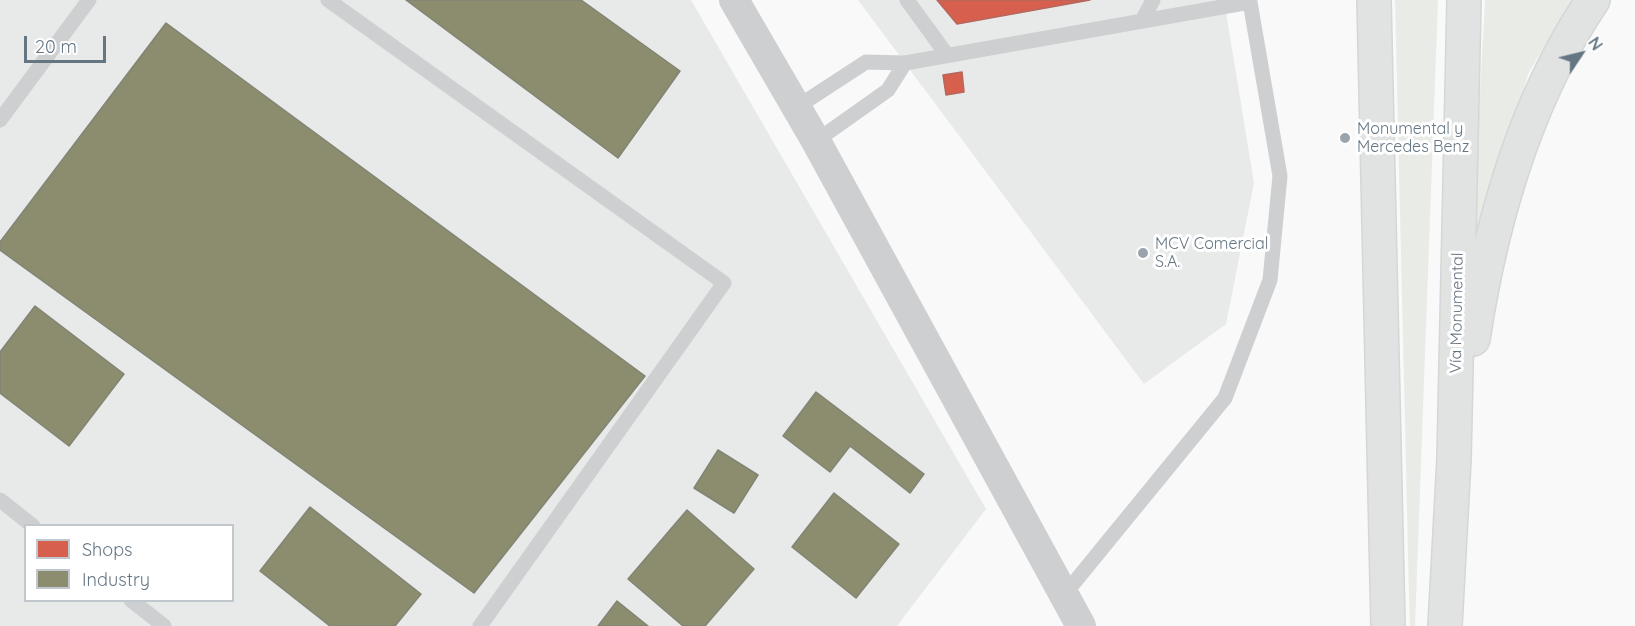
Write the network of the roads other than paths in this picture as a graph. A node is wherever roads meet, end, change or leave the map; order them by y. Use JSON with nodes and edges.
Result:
{"nodes":[{"id":1,"x":89,"y":0,"type":"edge"},
{"id":2,"x":328,"y":0,"type":"edge"},
{"id":3,"x":734,"y":0,"type":"edge"},
{"id":4,"x":907,"y":0,"type":"edge"},
{"id":5,"x":1153,"y":0,"type":"edge"},
{"id":6,"x":1374,"y":0,"type":"edge"},
{"id":7,"x":1464,"y":0,"type":"edge"},
{"id":8,"x":1593,"y":0,"type":"edge"},
{"id":9,"x":1249,"y":1,"type":"edge"},
{"id":10,"x":1142,"y":21,"type":"junction"},
{"id":11,"x":947,"y":55,"type":"junction"},
{"id":12,"x":905,"y":63,"type":"junction"},
{"id":13,"x":797,"y":107,"type":"junction"},
{"id":14,"x":0,"y":120,"type":"edge"},
{"id":15,"x":816,"y":141,"type":"junction"},
{"id":16,"x":1454,"y":459,"type":"junction"},
{"id":17,"x":0,"y":500,"type":"edge"},
{"id":18,"x":32,"y":524,"type":"edge"},
{"id":19,"x":1064,"y":595,"type":"junction"},
{"id":20,"x":134,"y":602,"type":"edge"},
{"id":21,"x":164,"y":626,"type":"edge"},
{"id":22,"x":480,"y":626,"type":"edge"},
{"id":23,"x":1081,"y":626,"type":"edge"},
{"id":24,"x":1388,"y":626,"type":"edge"},
{"id":25,"x":1445,"y":626,"type":"edge"}],
"edges":[{"from":1,"to":14,"type":"lane"},
{"from":2,"to":22,"type":"lane"},
{"from":3,"to":13,"type":"street"},
{"from":4,"to":11,"type":"lane"},
{"from":5,"to":10,"type":"lane"},
{"from":6,"to":24,"type":"highway"},
{"from":7,"to":16,"type":"highway","name":"Vía Monumental"},
{"from":8,"to":16,"type":"highway"},
{"from":9,"to":10,"type":"lane"},
{"from":9,"to":19,"type":"lane"},
{"from":10,"to":11,"type":"lane"},
{"from":11,"to":12,"type":"lane"},
{"from":12,"to":13,"type":"lane"},
{"from":12,"to":15,"type":"lane"},
{"from":13,"to":15,"type":"street"},
{"from":15,"to":19,"type":"street"},
{"from":16,"to":25,"type":"highway","name":"Vía Monumental"},
{"from":17,"to":18,"type":"lane"},
{"from":19,"to":23,"type":"street"},
{"from":20,"to":21,"type":"lane"}]}
